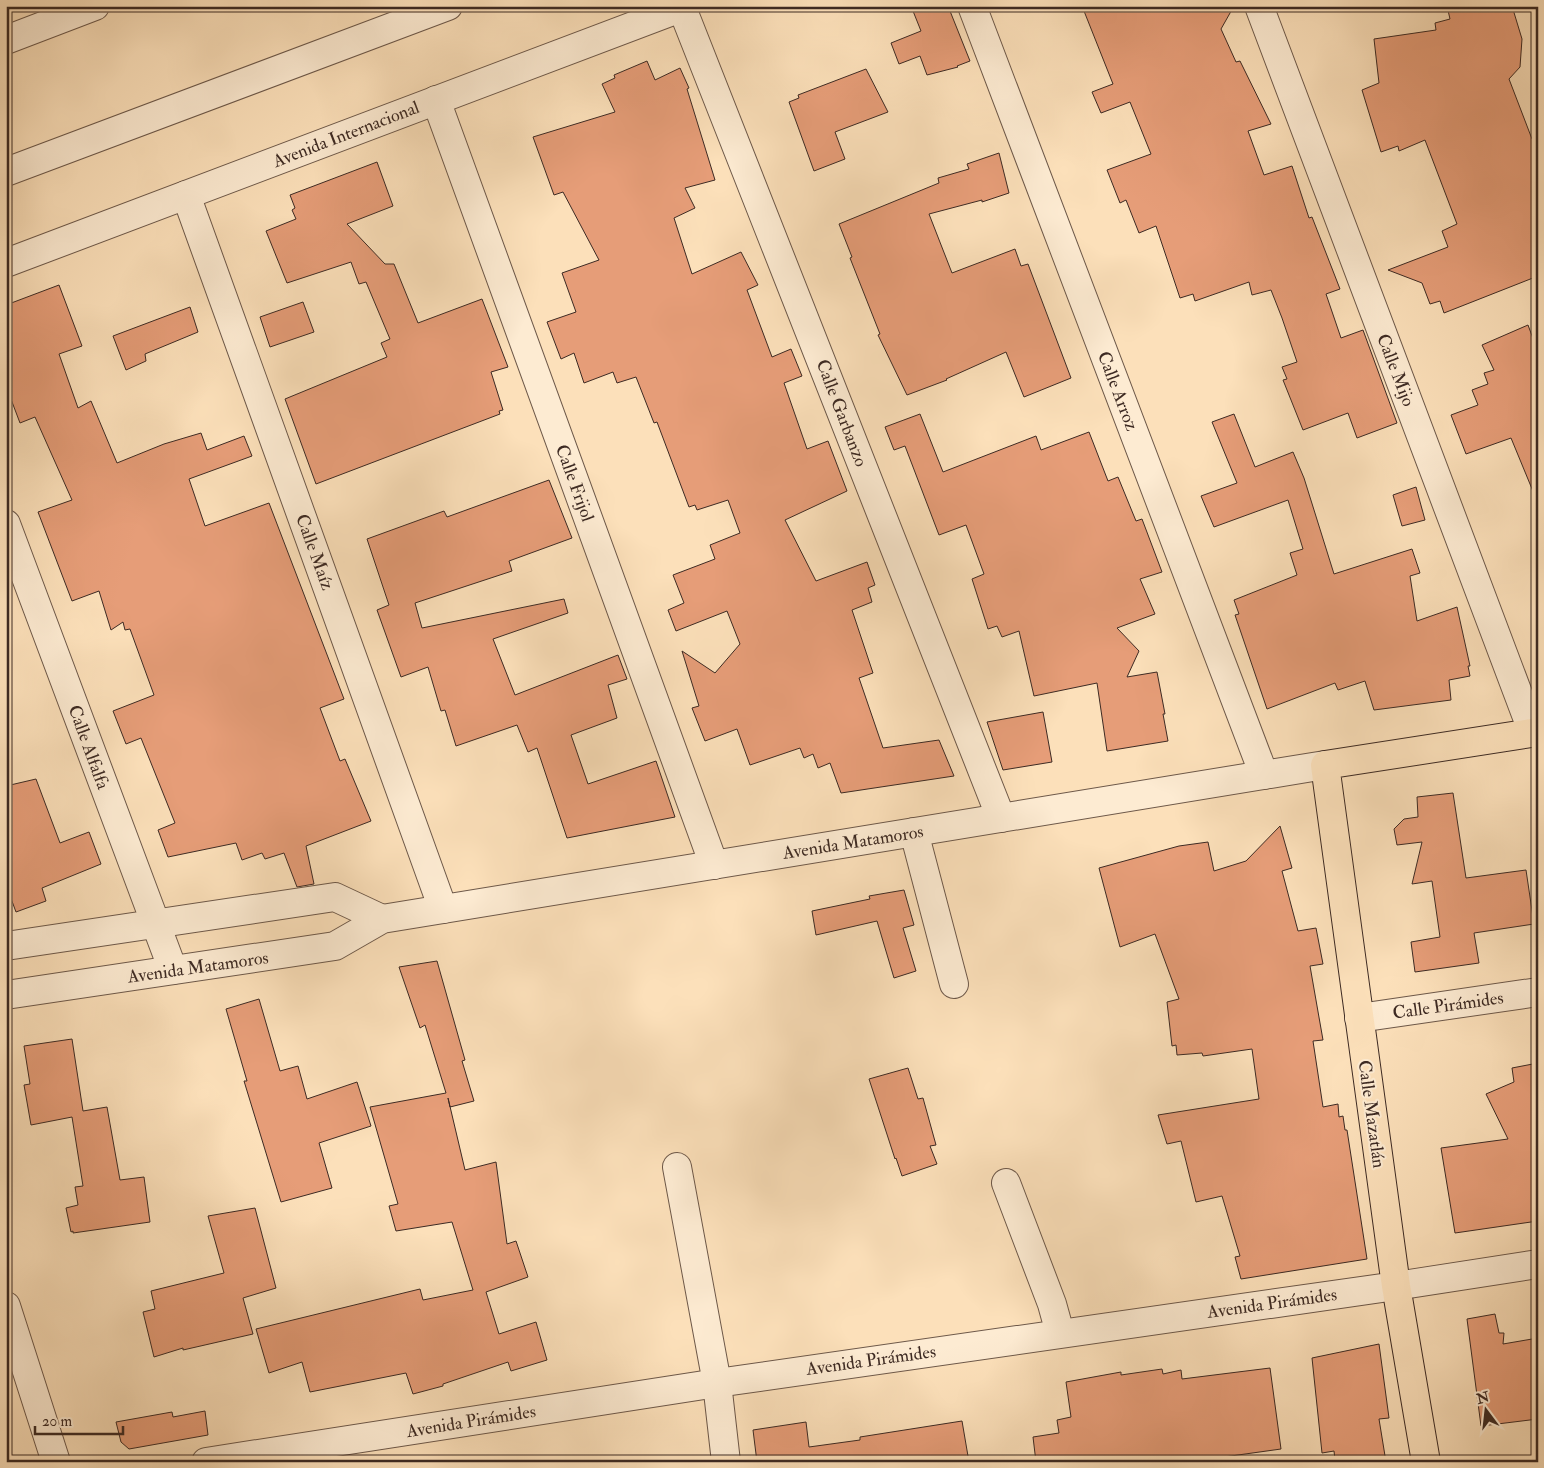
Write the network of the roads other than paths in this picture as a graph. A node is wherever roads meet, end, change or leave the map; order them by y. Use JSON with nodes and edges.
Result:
{"nodes":[{"id":1,"x":95,"y":6,"type":"edge"},
{"id":2,"x":448,"y":6,"type":"edge"},
{"id":3,"x":972,"y":6,"type":"edge"},
{"id":4,"x":1259,"y":6,"type":"edge"},
{"id":5,"x":684,"y":7,"type":"edge"},
{"id":6,"x":6,"y":40,"type":"edge"},
{"id":7,"x":436,"y":100,"type":"junction"},
{"id":8,"x":6,"y":172,"type":"edge"},
{"id":9,"x":186,"y":195,"type":"junction"},
{"id":10,"x":6,"y":263,"type":"edge"},
{"id":11,"x":6,"y":524,"type":"edge"},
{"id":12,"x":1535,"y":732,"type":"edge"},
{"id":13,"x":1325,"y":766,"type":"junction"},
{"id":14,"x":1264,"y":775,"type":"junction"},
{"id":15,"x":1001,"y":818,"type":"junction"},
{"id":16,"x":914,"y":832,"type":"junction"},
{"id":17,"x":714,"y":865,"type":"junction"},
{"id":18,"x":443,"y":909,"type":"junction"},
{"id":19,"x":382,"y":918,"type":"junction"},
{"id":20,"x":155,"y":924,"type":"junction"},
{"id":21,"x":6,"y":946,"type":"edge"},
{"id":22,"x":173,"y":970,"type":"junction"},
{"id":23,"x":954,"y":984,"type":"dead end"},
{"id":24,"x":1538,"y":992,"type":"edge"},
{"id":25,"x":6,"y":995,"type":"edge"},
{"id":26,"x":1359,"y":1018,"type":"junction"},
{"id":27,"x":677,"y":1167,"type":"dead end"},
{"id":28,"x":1006,"y":1183,"type":"dead end"},
{"id":29,"x":1538,"y":1264,"type":"edge"},
{"id":30,"x":1396,"y":1286,"type":"junction"},
{"id":31,"x":6,"y":1306,"type":"edge"},
{"id":32,"x":1060,"y":1333,"type":"junction"},
{"id":33,"x":717,"y":1383,"type":"junction"},
{"id":34,"x":56,"y":1462,"type":"edge"},
{"id":35,"x":206,"y":1462,"type":"edge"},
{"id":36,"x":726,"y":1462,"type":"edge"},
{"id":37,"x":1426,"y":1462,"type":"edge"}],
"edges":[{"from":1,"to":6,"type":"street"},
{"from":2,"to":8,"type":"street"},
{"from":3,"to":14,"type":"street","name":"Calle Arroz"},
{"from":4,"to":12,"type":"street","name":"Calle Mijo"},
{"from":5,"to":7,"type":"street","name":"Avenida Internacional"},
{"from":5,"to":15,"type":"street","name":"Calle Garbanzo"},
{"from":7,"to":9,"type":"street","name":"Avenida Internacional"},
{"from":7,"to":17,"type":"street","name":"Calle Frijol"},
{"from":9,"to":10,"type":"street","name":"Avenida Internacional"},
{"from":9,"to":18,"type":"street","name":"Calle Maíz"},
{"from":11,"to":20,"type":"street","name":"Calle Alfalfa"},
{"from":12,"to":13,"type":"main road"},
{"from":13,"to":14,"type":"street","name":"Avenida Matamoros"},
{"from":13,"to":26,"type":"main road","name":"Calle Mazatlán"},
{"from":14,"to":15,"type":"street","name":"Avenida Matamoros"},
{"from":15,"to":16,"type":"street","name":"Avenida Matamoros"},
{"from":16,"to":17,"type":"street","name":"Avenida Matamoros"},
{"from":16,"to":23,"type":"street"},
{"from":17,"to":18,"type":"street","name":"Avenida Matamoros"},
{"from":18,"to":19,"type":"street","name":"Avenida Matamoros"},
{"from":19,"to":20,"type":"street"},
{"from":19,"to":22,"type":"street","name":"Avenida Matamoros"},
{"from":20,"to":21,"type":"street"},
{"from":20,"to":22,"type":"street","name":"Calle Alfalfa"},
{"from":22,"to":25,"type":"street","name":"Avenida Matamoros"},
{"from":24,"to":26,"type":"street","name":"Calle Pirámides"},
{"from":26,"to":30,"type":"main road","name":"Calle Mazatlán"},
{"from":27,"to":33,"type":"street"},
{"from":28,"to":32,"type":"street"},
{"from":29,"to":30,"type":"street","name":"Avenida Pirámides"},
{"from":30,"to":32,"type":"street","name":"Avenida Pirámides"},
{"from":30,"to":37,"type":"main road","name":"Calle Mazatlán"},
{"from":31,"to":34,"type":"street"},
{"from":32,"to":33,"type":"street","name":"Avenida Pirámides"},
{"from":33,"to":35,"type":"street","name":"Avenida Pirámides"},
{"from":33,"to":36,"type":"street"}]}
